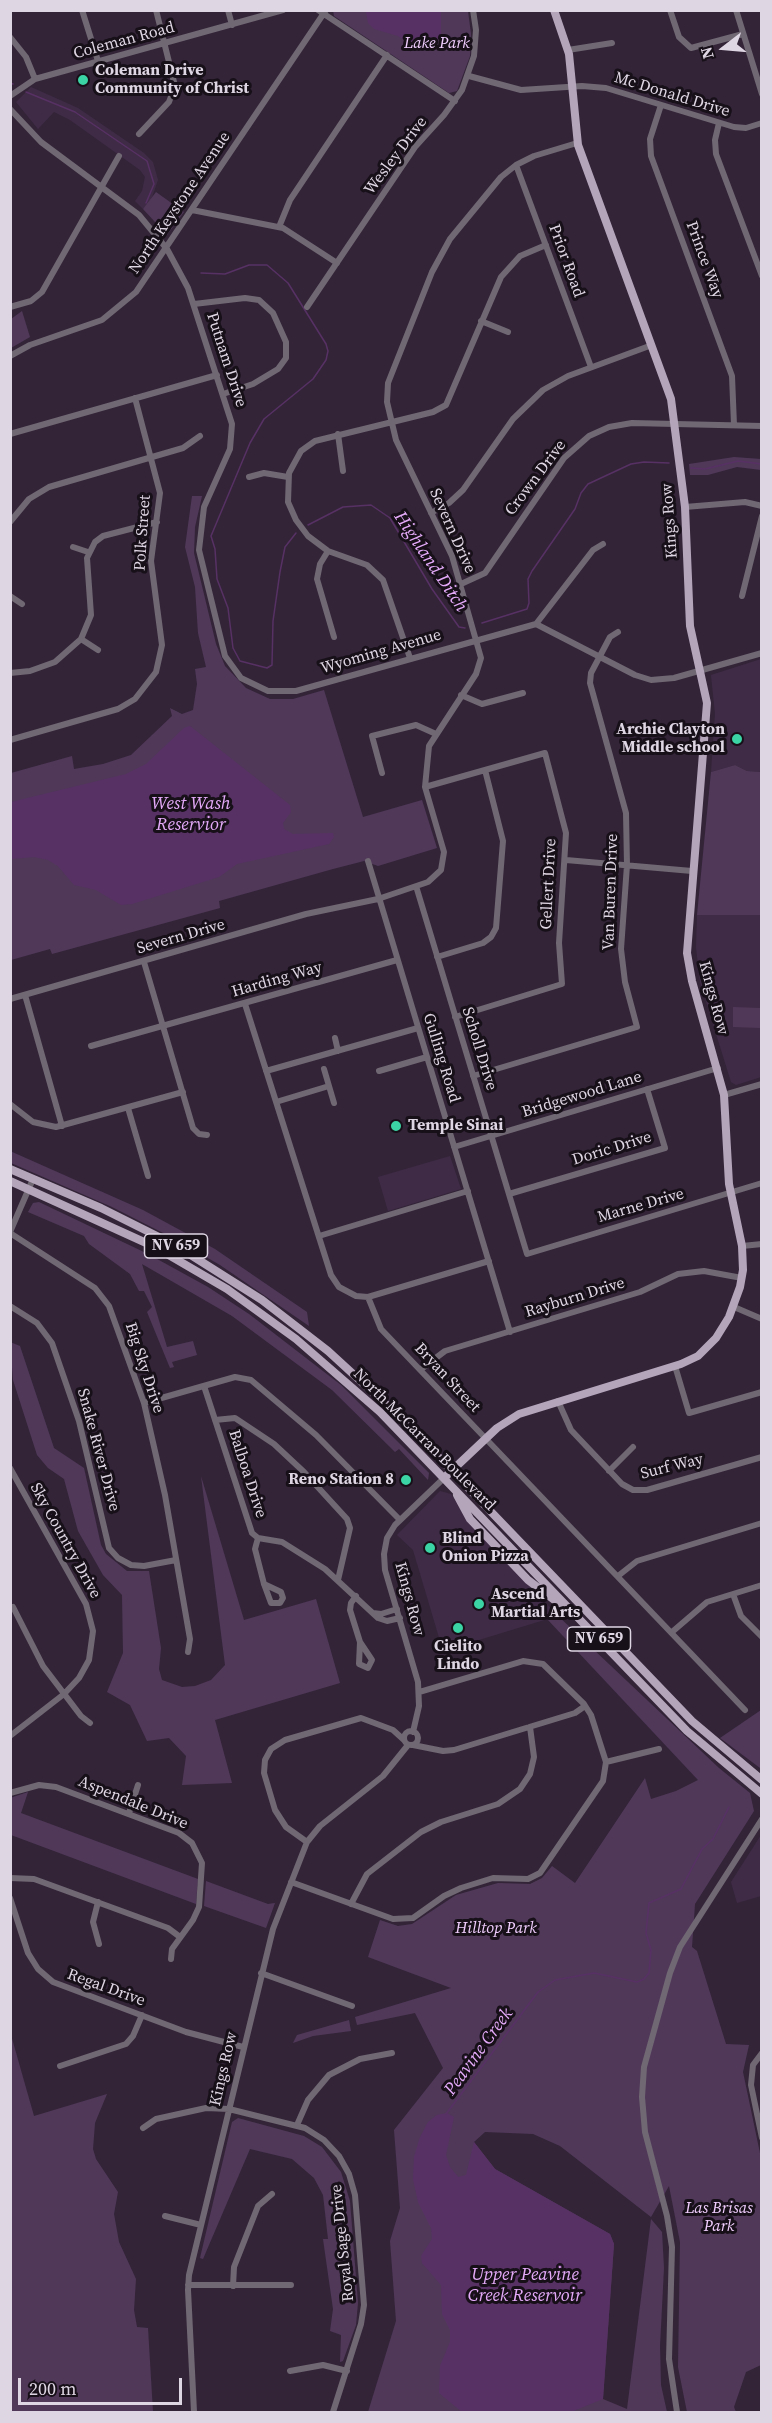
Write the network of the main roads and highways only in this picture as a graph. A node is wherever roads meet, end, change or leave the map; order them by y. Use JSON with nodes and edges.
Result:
{"nodes":[{"id":1,"x":554,"y":10,"type":"edge"},
{"id":2,"x":10,"y":1169,"type":"edge"},
{"id":3,"x":10,"y":1181,"type":"edge"},
{"id":4,"x":254,"y":1294,"type":"junction"},
{"id":5,"x":248,"y":1304,"type":"junction"},
{"id":6,"x":451,"y":1471,"type":"junction"},
{"id":7,"x":444,"y":1478,"type":"junction"},
{"id":8,"x":762,"y":1780,"type":"edge"},
{"id":9,"x":762,"y":1794,"type":"edge"}],
"edges":[{"from":1,"to":6,"type":"main road","name":"Kings Row"},
{"from":2,"to":4,"type":"main road","name":"North McCarran Boulevard","number":"NV 659"},
{"from":3,"to":5,"type":"main road","name":"North McCarran Boulevard","number":"NV 659"},
{"from":4,"to":5,"type":"main road"},
{"from":4,"to":6,"type":"main road","name":"North McCarran Boulevard","number":"NV 659"},
{"from":5,"to":7,"type":"main road","name":"North McCarran Boulevard","number":"NV 659"},
{"from":6,"to":7,"type":"main road","name":"Kings Row"},
{"from":6,"to":8,"type":"main road","name":"North McCarran Boulevard","number":"NV 659"},
{"from":7,"to":9,"type":"main road","name":"North McCarran Boulevard","number":"NV 659"}]}
